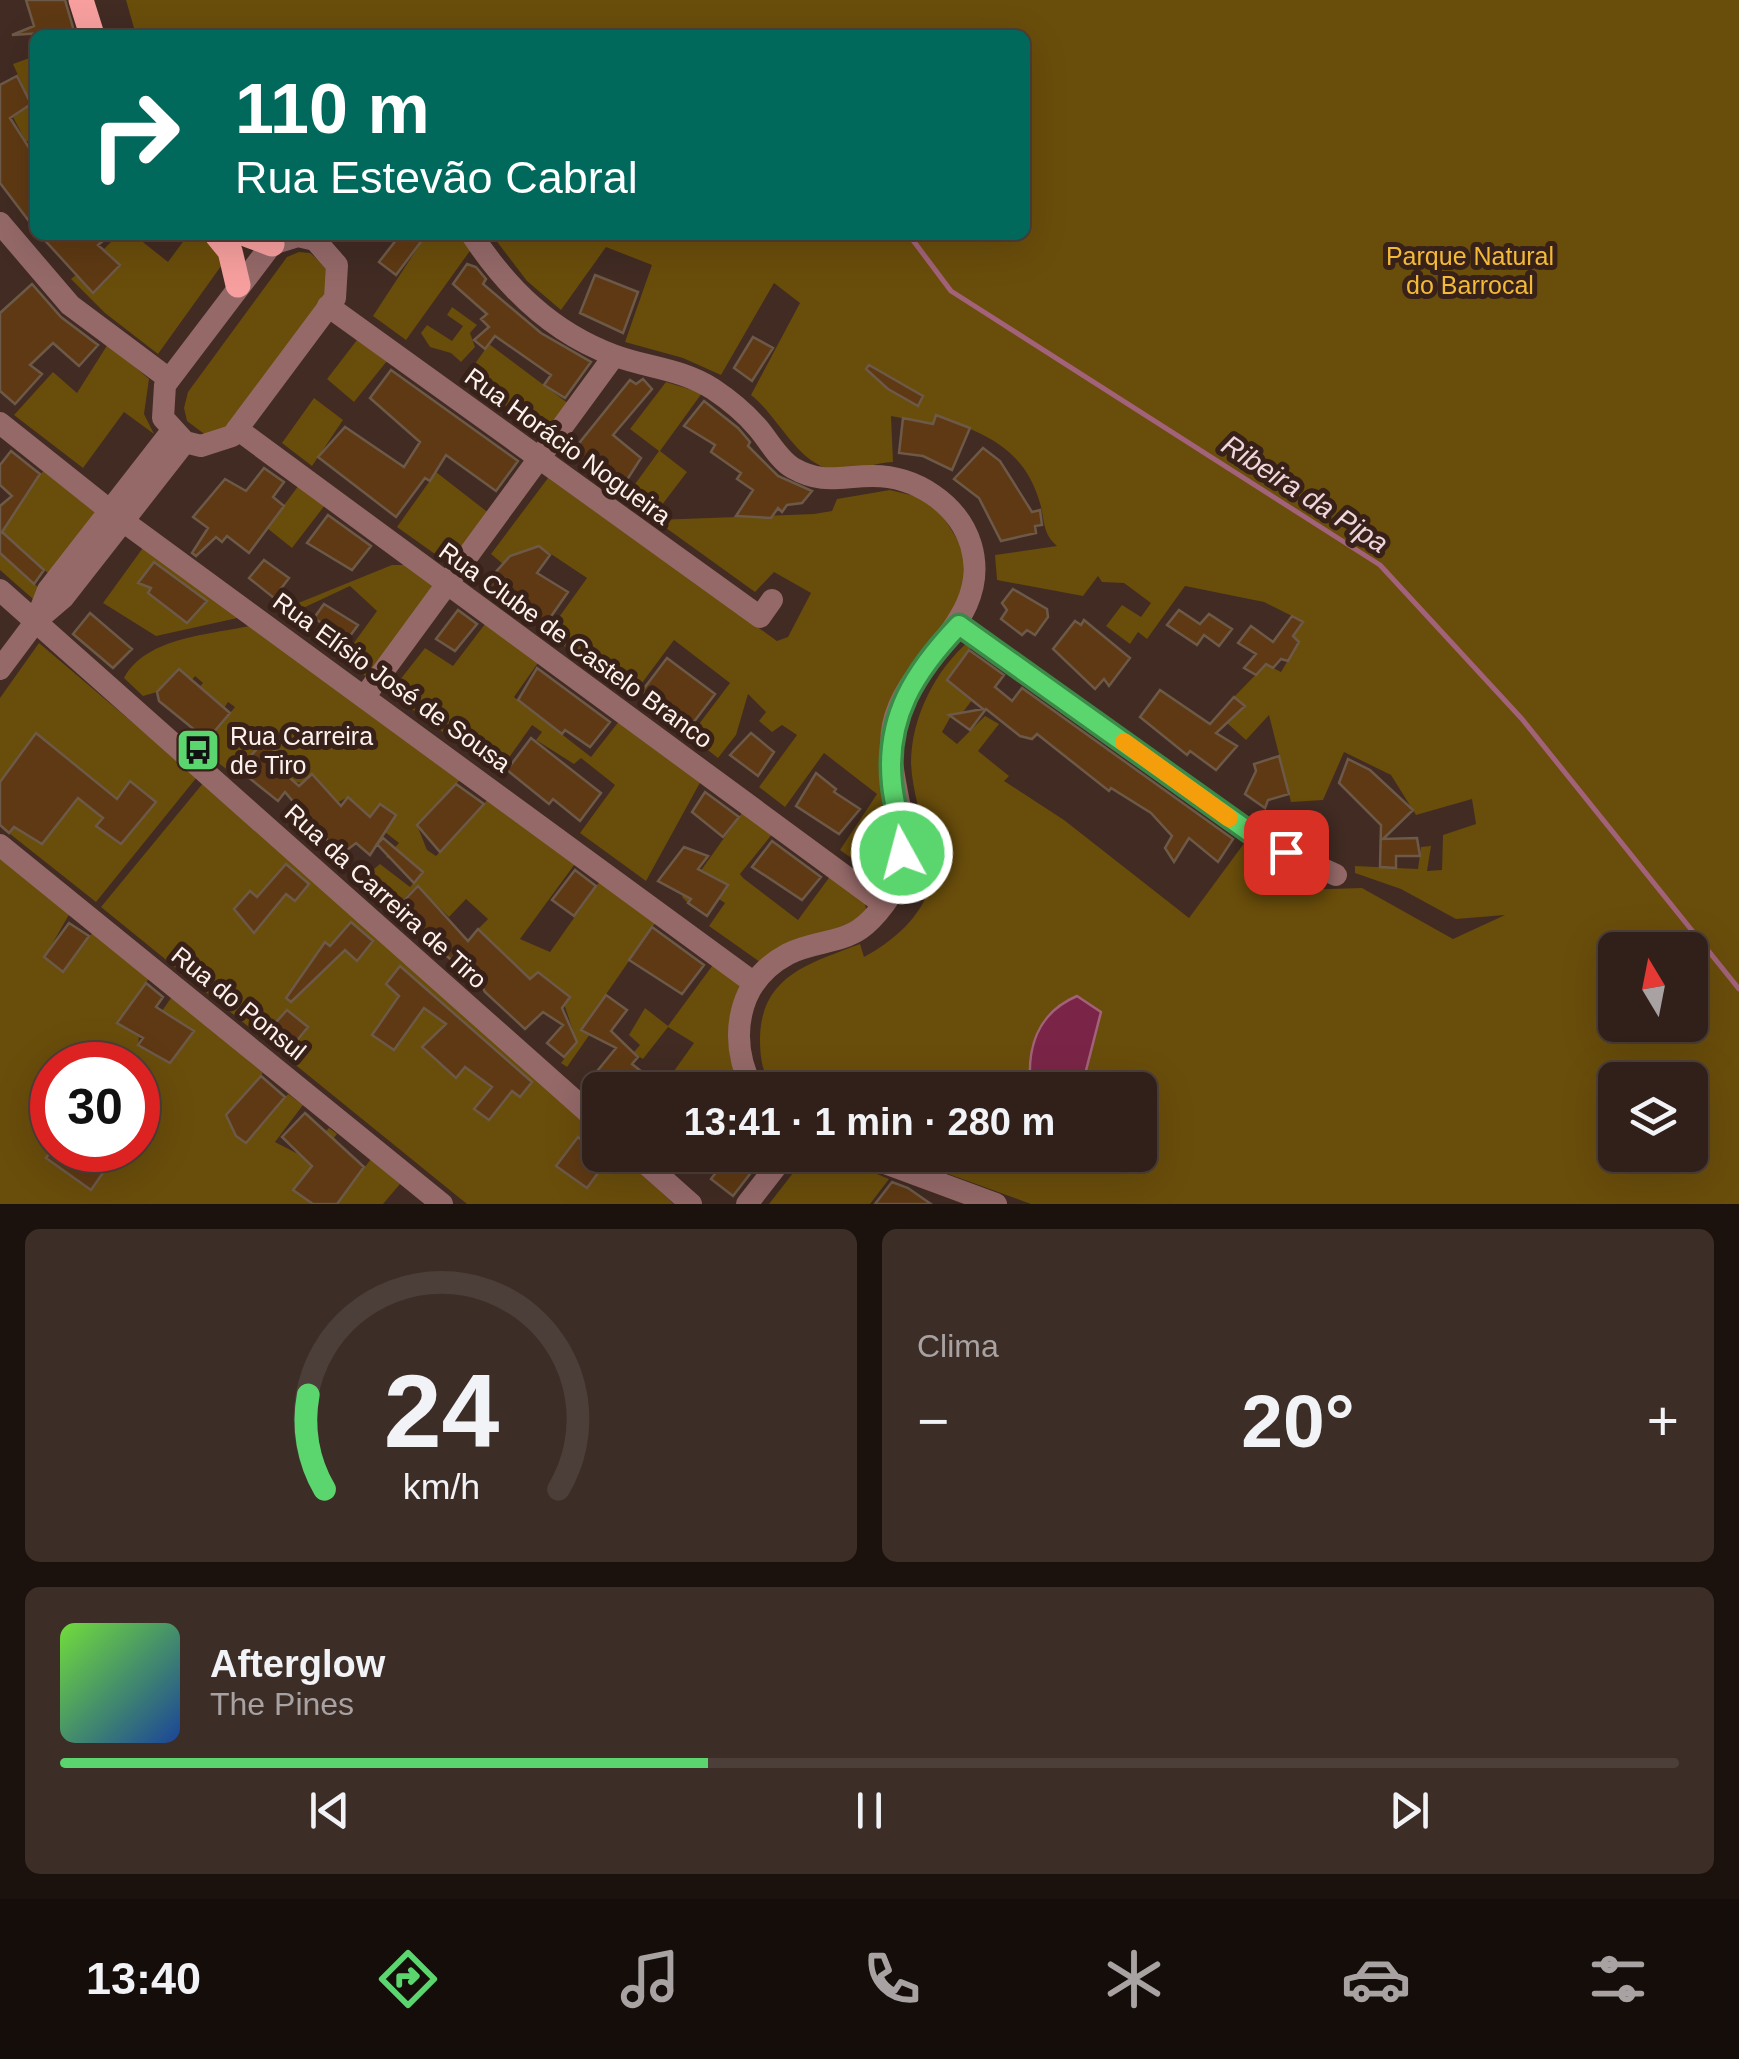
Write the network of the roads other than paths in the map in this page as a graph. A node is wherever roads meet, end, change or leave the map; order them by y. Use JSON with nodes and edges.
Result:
{"nodes":[{"id":1,"x":81,"y":0,"type":"edge"},
{"id":2,"x":96,"y":0,"type":"edge"},
{"id":3,"x":90,"y":30,"type":"edge"},
{"id":4,"x":105,"y":30,"type":"edge"},
{"id":5,"x":0,"y":223,"type":"edge"},
{"id":6,"x":221,"y":240,"type":"edge"},
{"id":7,"x":260,"y":240,"type":"edge"},
{"id":8,"x":326,"y":240,"type":"edge"},
{"id":9,"x":475,"y":240,"type":"edge"},
{"id":10,"x":238,"y":285,"type":"junction"},
{"id":11,"x":328,"y":306,"type":"junction"},
{"id":12,"x":614,"y":356,"type":"junction"},
{"id":13,"x":169,"y":379,"type":"junction"},
{"id":14,"x":0,"y":423,"type":"edge"},
{"id":15,"x":237,"y":428,"type":"junction"},
{"id":16,"x":178,"y":437,"type":"junction"},
{"id":17,"x":538,"y":460,"type":"junction"},
{"id":18,"x":117,"y":516,"type":"junction"},
{"id":19,"x":448,"y":585,"type":"junction"},
{"id":20,"x":0,"y":590,"type":"edge"},
{"id":21,"x":772,"y":600,"type":"dead end"},
{"id":22,"x":36,"y":622,"type":"junction"},
{"id":23,"x":959,"y":625,"type":"junction"},
{"id":24,"x":0,"y":669,"type":"edge"},
{"id":25,"x":365,"y":696,"type":"junction"},
{"id":26,"x":0,"y":844,"type":"edge"},
{"id":27,"x":1336,"y":875,"type":"dead end"},
{"id":28,"x":883,"y":904,"type":"junction"},
{"id":29,"x":754,"y":983,"type":"junction"},
{"id":30,"x":744,"y":1072,"type":"edge"},
{"id":31,"x":582,"y":1107,"type":"edge"},
{"id":32,"x":655,"y":1172,"type":"edge"},
{"id":33,"x":772,"y":1172,"type":"edge"},
{"id":34,"x":909,"y":1172,"type":"edge"},
{"id":35,"x":442,"y":1204,"type":"edge"},
{"id":36,"x":691,"y":1204,"type":"edge"},
{"id":37,"x":747,"y":1204,"type":"edge"},
{"id":38,"x":996,"y":1204,"type":"edge"}],
"edges":[{"from":1,"to":3,"type":"main road"},
{"from":2,"to":4,"type":"main road"},
{"from":5,"to":13,"type":"street"},
{"from":6,"to":10,"type":"main road"},
{"from":7,"to":10,"type":"street"},
{"from":8,"to":11,"type":"street"},
{"from":9,"to":12,"type":"street"},
{"from":10,"to":13,"type":"street"},
{"from":11,"to":15,"type":"street"},
{"from":11,"to":17,"type":"street","name":"Rua Horácio Nogueira"},
{"from":12,"to":17,"type":"street"},
{"from":12,"to":23,"type":"street"},
{"from":13,"to":16,"type":"street"},
{"from":14,"to":18,"type":"street","name":"Rua Elísio José de Sousa"},
{"from":15,"to":16,"type":"street"},
{"from":15,"to":19,"type":"street","name":"Rua Clube de Castelo Branco"},
{"from":16,"to":18,"type":"street"},
{"from":17,"to":19,"type":"street"},
{"from":17,"to":21,"type":"street","name":"Rua Horácio Nogueira"},
{"from":18,"to":22,"type":"street"},
{"from":18,"to":25,"type":"street","name":"Rua Elísio José de Sousa"},
{"from":19,"to":25,"type":"street"},
{"from":19,"to":28,"type":"street","name":"Rua Clube de Castelo Branco"},
{"from":20,"to":22,"type":"street","name":"Rua da Carreira de Tiro"},
{"from":22,"to":24,"type":"street"},
{"from":22,"to":31,"type":"street","name":"Rua da Carreira de Tiro"},
{"from":23,"to":27,"type":"street"},
{"from":23,"to":28,"type":"street"},
{"from":25,"to":29,"type":"street","name":"Rua Elísio José de Sousa"},
{"from":26,"to":35,"type":"street","name":"Rua do Ponsul"},
{"from":28,"to":29,"type":"street"},
{"from":29,"to":30,"type":"street"},
{"from":32,"to":36,"type":"street"},
{"from":33,"to":37,"type":"street"},
{"from":34,"to":38,"type":"street"}]}
